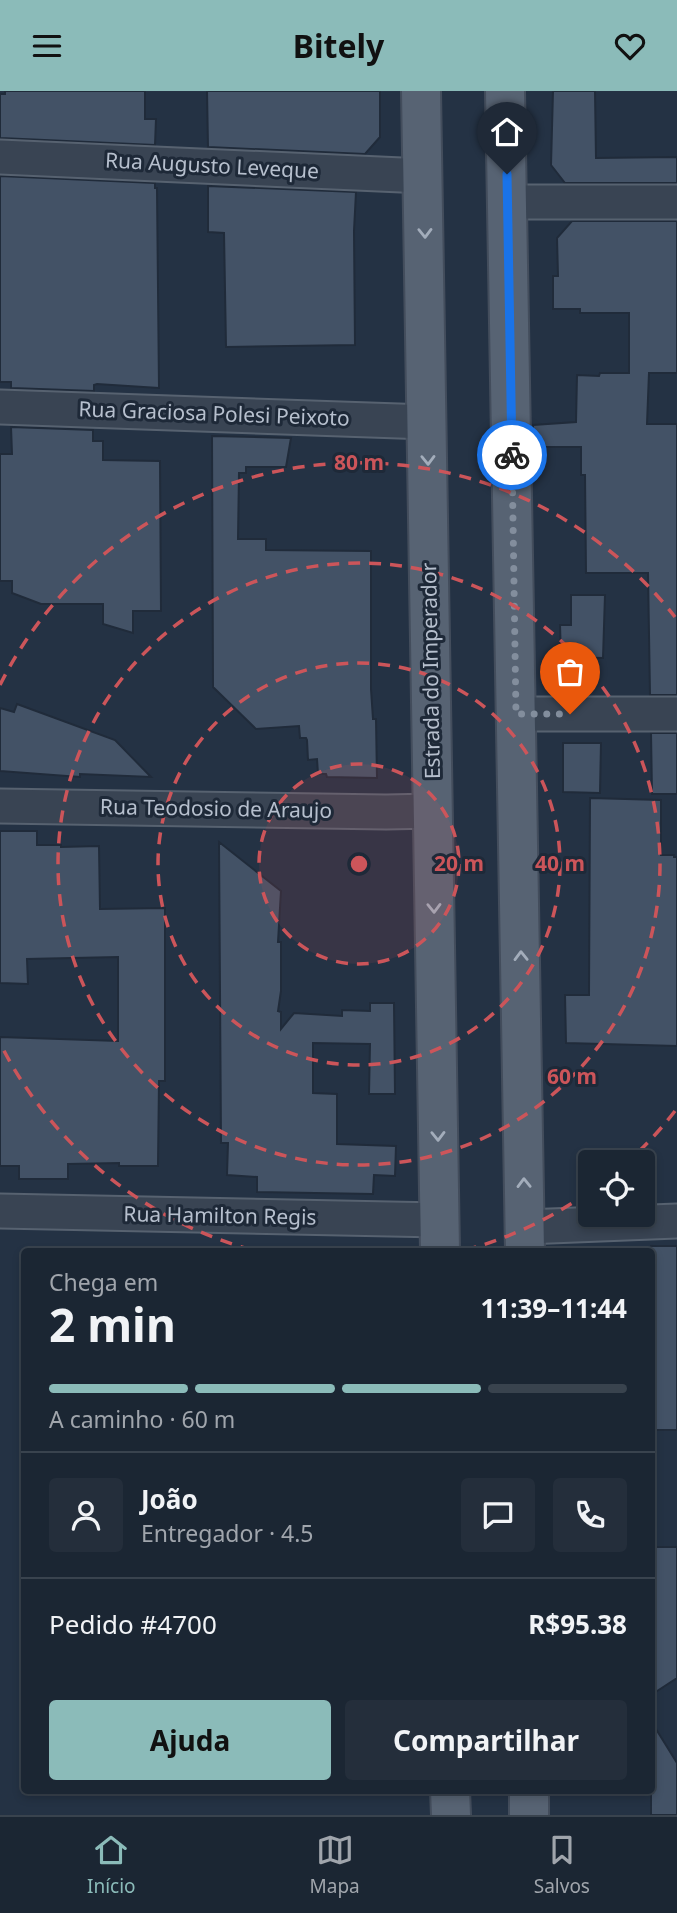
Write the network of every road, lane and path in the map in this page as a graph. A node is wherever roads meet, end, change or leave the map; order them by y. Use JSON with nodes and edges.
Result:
{"nodes":[{"id":1,"x":421,"y":91,"type":"edge"},
{"id":2,"x":505,"y":91,"type":"edge"},
{"id":3,"x":0,"y":157,"type":"edge"},
{"id":4,"x":424,"y":176,"type":"junction"},
{"id":5,"x":508,"y":201,"type":"junction"},
{"id":6,"x":677,"y":202,"type":"edge"},
{"id":7,"x":0,"y":407,"type":"edge"},
{"id":8,"x":428,"y":422,"type":"junction"},
{"id":9,"x":516,"y":714,"type":"junction"},
{"id":10,"x":677,"y":714,"type":"edge"},
{"id":11,"x":0,"y":806,"type":"edge"},
{"id":12,"x":433,"y":811,"type":"junction"},
{"id":13,"x":0,"y":1211,"type":"edge"},
{"id":14,"x":677,"y":1221,"type":"edge"},
{"id":15,"x":440,"y":1236,"type":"edge"},
{"id":16,"x":525,"y":1239,"type":"edge"},
{"id":17,"x":450,"y":1794,"type":"edge"},
{"id":18,"x":529,"y":1794,"type":"edge"},
{"id":19,"x":451,"y":1815,"type":"edge"},
{"id":20,"x":529,"y":1815,"type":"edge"}],
"edges":[{"from":1,"to":4,"type":"main road","name":"Estrada do Imperador"},
{"from":2,"to":5,"type":"main road"},
{"from":3,"to":4,"type":"street","name":"Rua Augusto Leveque"},
{"from":4,"to":8,"type":"main road","name":"Estrada do Imperador","one_way":true},
{"from":5,"to":6,"type":"street"},
{"from":5,"to":9,"type":"main road"},
{"from":7,"to":8,"type":"street","name":"Rua Graciosa Polesi Peixoto"},
{"from":8,"to":12,"type":"main road","name":"Estrada do Imperador","one_way":true},
{"from":9,"to":10,"type":"street"},
{"from":16,"to":9,"type":"main road","one_way":true},
{"from":11,"to":12,"type":"street","name":"Rua Teodosio de Araujo"},
{"from":12,"to":15,"type":"main road","name":"Estrada do Imperador","one_way":true},
{"from":13,"to":15,"type":"street","name":"Rua Hamilton Regis"},
{"from":14,"to":16,"type":"street"},
{"from":17,"to":19,"type":"main road"},
{"from":18,"to":20,"type":"main road"}]}
